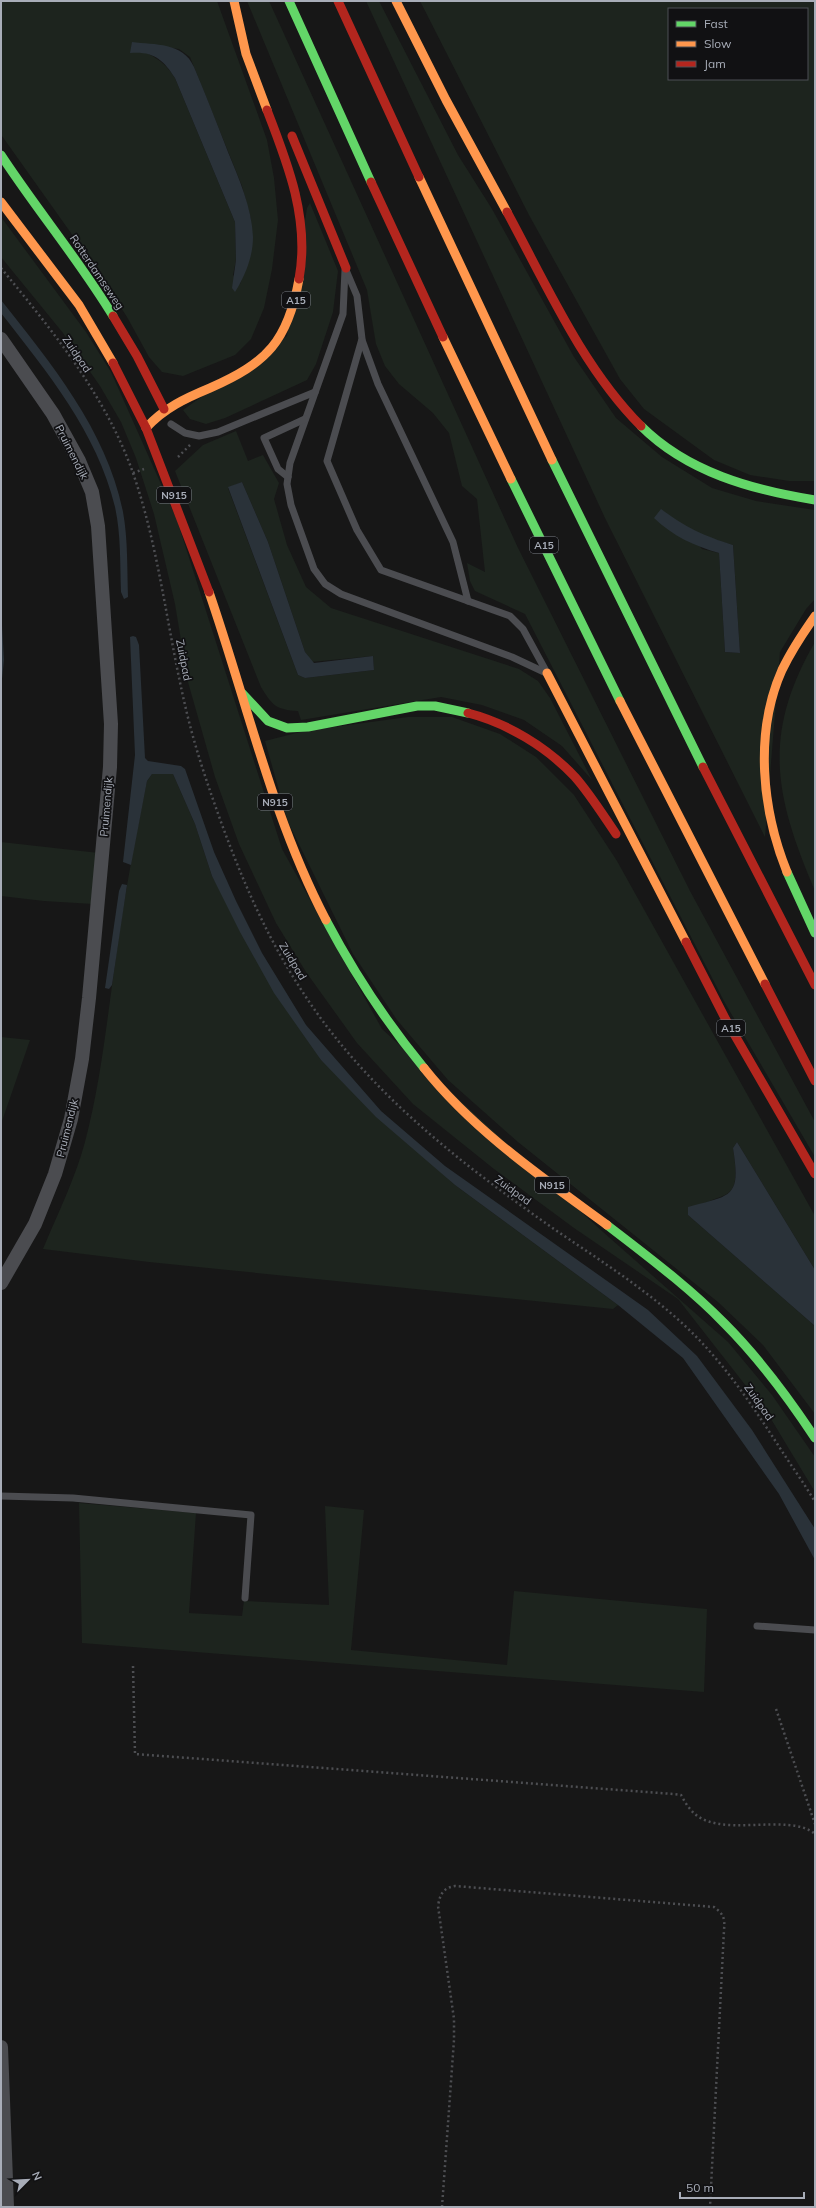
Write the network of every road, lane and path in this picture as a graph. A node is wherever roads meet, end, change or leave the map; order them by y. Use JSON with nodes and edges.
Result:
{"nodes":[{"id":1,"x":234,"y":1,"type":"edge"},
{"id":2,"x":238,"y":1,"type":"edge"},
{"id":3,"x":289,"y":1,"type":"edge"},
{"id":4,"x":338,"y":1,"type":"edge"},
{"id":5,"x":396,"y":1,"type":"edge"},
{"id":6,"x":252,"y":38,"type":"dead end"},
{"id":7,"x":288,"y":127,"type":"dead end"},
{"id":8,"x":1,"y":155,"type":"edge"},
{"id":9,"x":1,"y":202,"type":"edge"},
{"id":10,"x":1,"y":268,"type":"edge"},
{"id":11,"x":346,"y":268,"type":"junction"},
{"id":12,"x":1,"y":340,"type":"edge"},
{"id":13,"x":362,"y":340,"type":"junction"},
{"id":14,"x":315,"y":392,"type":"junction"},
{"id":15,"x":164,"y":409,"type":"junction"},
{"id":16,"x":305,"y":419,"type":"junction"},
{"id":17,"x":165,"y":425,"type":"junction"},
{"id":18,"x":146,"y":428,"type":"junction"},
{"id":19,"x":288,"y":477,"type":"junction"},
{"id":20,"x":815,"y":500,"type":"edge"},
{"id":21,"x":468,"y":601,"type":"junction"},
{"id":22,"x":815,"y":616,"type":"edge"},
{"id":23,"x":547,"y":673,"type":"junction"},
{"id":24,"x":242,"y":693,"type":"junction"},
{"id":25,"x":623,"y":845,"type":"dead end"},
{"id":26,"x":632,"y":857,"type":"dead end"},
{"id":27,"x":652,"y":878,"type":"junction"},
{"id":28,"x":815,"y":933,"type":"edge"},
{"id":29,"x":815,"y":984,"type":"edge"},
{"id":30,"x":815,"y":1081,"type":"edge"},
{"id":31,"x":815,"y":1174,"type":"edge"},
{"id":32,"x":1,"y":1284,"type":"edge"},
{"id":33,"x":815,"y":1438,"type":"edge"},
{"id":34,"x":1,"y":1496,"type":"edge"},
{"id":35,"x":815,"y":1502,"type":"edge"},
{"id":36,"x":245,"y":1598,"type":"dead end"},
{"id":37,"x":757,"y":1626,"type":"dead end"},
{"id":38,"x":815,"y":1630,"type":"edge"},
{"id":39,"x":133,"y":1666,"type":"dead end"},
{"id":40,"x":776,"y":1709,"type":"dead end"},
{"id":41,"x":815,"y":1824,"type":"edge"},
{"id":42,"x":815,"y":1834,"type":"edge"},
{"id":43,"x":1,"y":2047,"type":"edge"},
{"id":44,"x":2,"y":2075,"type":"edge"},
{"id":45,"x":7,"y":2207,"type":"edge"},
{"id":46,"x":442,"y":2207,"type":"edge"},
{"id":47,"x":710,"y":2207,"type":"edge"}],
"edges":[{"from":1,"to":15,"type":"main road","number":"A15"},
{"from":2,"to":6,"type":"main road"},
{"from":3,"to":30,"type":"main road","number":"A15"},
{"from":4,"to":29,"type":"main road"},
{"from":5,"to":20,"type":"main road"},
{"from":7,"to":11,"type":"main road","number":"A15"},
{"from":8,"to":15,"type":"main road","name":"Rotterdamseweg"},
{"from":9,"to":18,"type":"main road"},
{"from":10,"to":35,"type":"path","name":"Zuidpad"},
{"from":11,"to":13,"type":"lane","number":"A15"},
{"from":11,"to":14,"type":"lane","number":"A15"},
{"from":12,"to":32,"type":"street","name":"Pruimendijk"},
{"from":13,"to":21,"type":"lane","number":"A15"},
{"from":13,"to":21,"type":"lane","number":"A15"},
{"from":14,"to":16,"type":"lane","number":"A15"},
{"from":14,"to":17,"type":"lane"},
{"from":15,"to":17,"type":"lane"},
{"from":15,"to":18,"type":"main road","number":"A15"},
{"from":16,"to":19,"type":"lane","number":"A15"},
{"from":16,"to":19,"type":"lane"},
{"from":17,"to":18,"type":"lane"},
{"from":18,"to":24,"type":"main road","number":"N915"},
{"from":19,"to":23,"type":"lane","number":"A15"},
{"from":21,"to":23,"type":"lane","number":"A15"},
{"from":22,"to":28,"type":"main road"},
{"from":23,"to":27,"type":"main road","number":"A15"},
{"from":24,"to":25,"type":"main road"},
{"from":24,"to":33,"type":"main road","number":"N915"},
{"from":26,"to":27,"type":"main road","number":"A15"},
{"from":27,"to":31,"type":"main road","number":"A15"},
{"from":34,"to":36,"type":"lane"},
{"from":37,"to":38,"type":"lane"},
{"from":39,"to":42,"type":"path"},
{"from":40,"to":41,"type":"path"},
{"from":43,"to":44,"type":"street"},
{"from":44,"to":45,"type":"street"},
{"from":46,"to":47,"type":"path"}]}
